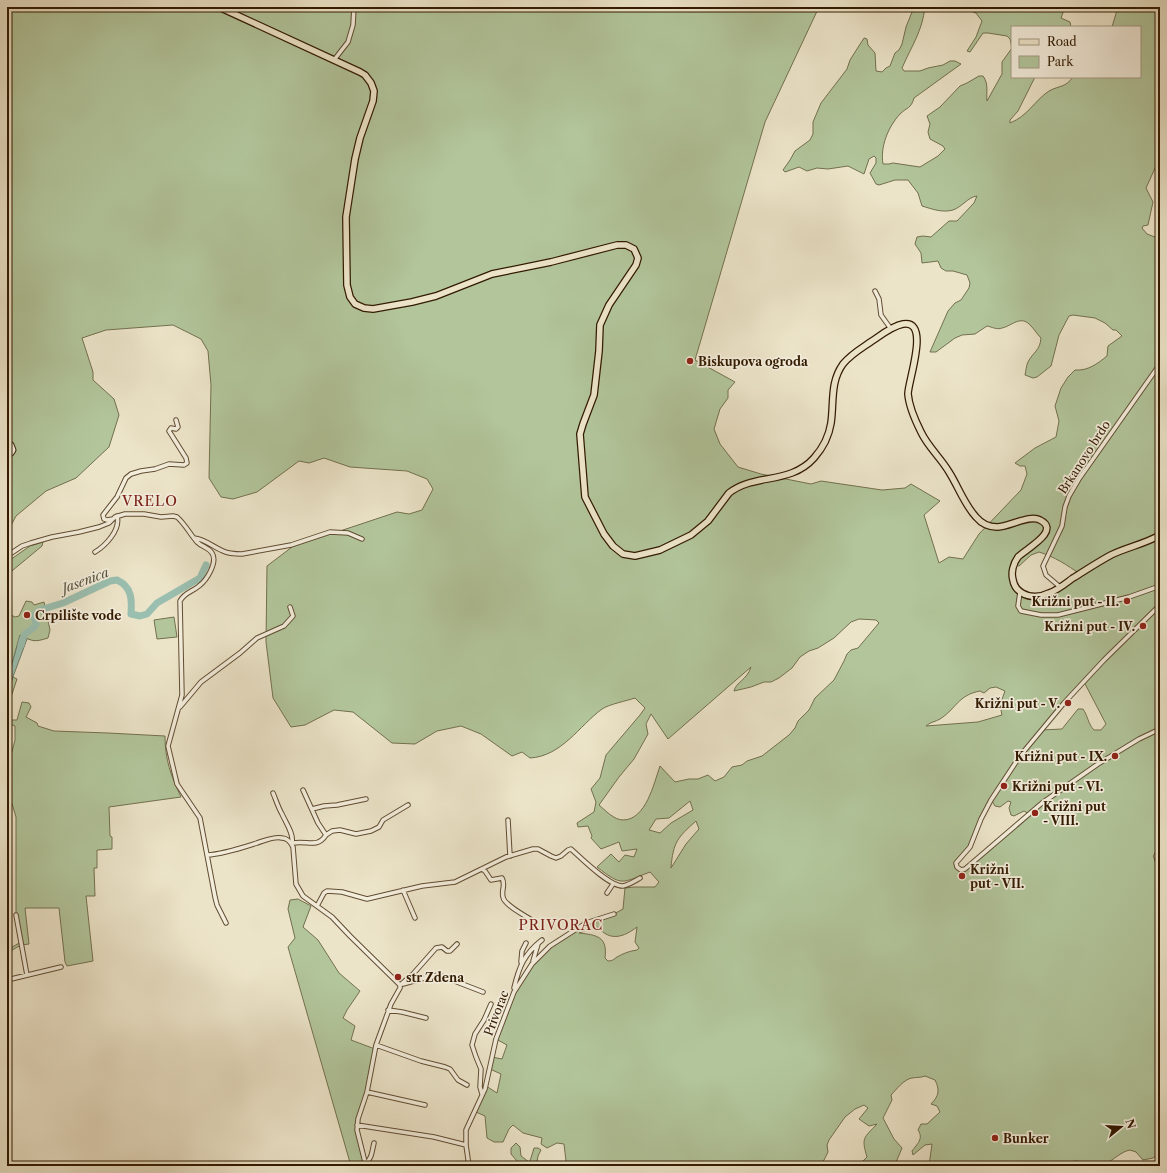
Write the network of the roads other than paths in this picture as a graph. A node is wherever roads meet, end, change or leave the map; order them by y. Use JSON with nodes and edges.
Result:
{"nodes":[{"id":1,"x":219,"y":7,"type":"edge"},
{"id":2,"x":354,"y":7,"type":"edge"},
{"id":3,"x":334,"y":60,"type":"junction"},
{"id":4,"x":875,"y":291,"type":"dead end"},
{"id":5,"x":891,"y":329,"type":"junction"},
{"id":6,"x":1160,"y":364,"type":"edge"},
{"id":7,"x":176,"y":420,"type":"dead end"},
{"id":8,"x":7,"y":443,"type":"edge"},
{"id":9,"x":7,"y":456,"type":"edge"},
{"id":10,"x":117,"y":516,"type":"junction"},
{"id":11,"x":113,"y":519,"type":"junction"},
{"id":12,"x":1160,"y":535,"type":"edge"},
{"id":13,"x":194,"y":538,"type":"junction"},
{"id":14,"x":362,"y":539,"type":"dead end"},
{"id":15,"x":95,"y":552,"type":"dead end"},
{"id":16,"x":7,"y":556,"type":"edge"},
{"id":17,"x":1160,"y":586,"type":"edge"},
{"id":18,"x":1060,"y":587,"type":"junction"},
{"id":19,"x":1020,"y":592,"type":"junction"},
{"id":20,"x":1160,"y":605,"type":"edge"},
{"id":21,"x":290,"y":607,"type":"dead end"},
{"id":22,"x":178,"y":709,"type":"junction"},
{"id":23,"x":1160,"y":729,"type":"edge"},
{"id":24,"x":303,"y":790,"type":"dead end"},
{"id":25,"x":273,"y":793,"type":"dead end"},
{"id":26,"x":366,"y":799,"type":"dead end"},
{"id":27,"x":408,"y":805,"type":"dead end"},
{"id":28,"x":312,"y":809,"type":"junction"},
{"id":29,"x":508,"y":820,"type":"dead end"},
{"id":30,"x":326,"y":835,"type":"junction"},
{"id":31,"x":292,"y":843,"type":"junction"},
{"id":32,"x":1160,"y":848,"type":"edge"},
{"id":33,"x":207,"y":855,"type":"junction"},
{"id":34,"x":510,"y":856,"type":"junction"},
{"id":35,"x":1160,"y":861,"type":"edge"},
{"id":36,"x":482,"y":869,"type":"junction"},
{"id":37,"x":640,"y":878,"type":"dead end"},
{"id":38,"x":613,"y":884,"type":"junction"},
{"id":39,"x":403,"y":890,"type":"junction"},
{"id":40,"x":607,"y":894,"type":"dead end"},
{"id":41,"x":317,"y":906,"type":"junction"},
{"id":42,"x":614,"y":914,"type":"dead end"},
{"id":43,"x":16,"y":915,"type":"dead end"},
{"id":44,"x":415,"y":918,"type":"dead end"},
{"id":45,"x":533,"y":921,"type":"dead end"},
{"id":46,"x":226,"y":923,"type":"dead end"},
{"id":47,"x":542,"y":940,"type":"dead end"},
{"id":48,"x":526,"y":943,"type":"dead end"},
{"id":49,"x":538,"y":943,"type":"junction"},
{"id":50,"x":457,"y":944,"type":"dead end"},
{"id":51,"x":521,"y":963,"type":"junction"},
{"id":52,"x":532,"y":964,"type":"junction"},
{"id":53,"x":61,"y":967,"type":"dead end"},
{"id":54,"x":26,"y":975,"type":"junction"},
{"id":55,"x":7,"y":980,"type":"edge"},
{"id":56,"x":400,"y":985,"type":"junction"},
{"id":57,"x":483,"y":992,"type":"dead end"},
{"id":58,"x":514,"y":992,"type":"junction"},
{"id":59,"x":491,"y":1004,"type":"dead end"},
{"id":60,"x":388,"y":1010,"type":"junction"},
{"id":61,"x":426,"y":1018,"type":"dead end"},
{"id":62,"x":376,"y":1046,"type":"junction"},
{"id":63,"x":467,"y":1085,"type":"dead end"},
{"id":64,"x":367,"y":1092,"type":"junction"},
{"id":65,"x":482,"y":1097,"type":"junction"},
{"id":66,"x":425,"y":1104,"type":"dead end"},
{"id":67,"x":357,"y":1125,"type":"junction"},
{"id":68,"x":374,"y":1143,"type":"dead end"},
{"id":69,"x":466,"y":1145,"type":"junction"},
{"id":70,"x":365,"y":1165,"type":"edge"},
{"id":71,"x":469,"y":1166,"type":"edge"}],
"edges":[{"from":1,"to":3,"type":"main road"},
{"from":2,"to":3,"type":"street"},
{"from":3,"to":5,"type":"main road"},
{"from":4,"to":5,"type":"street"},
{"from":5,"to":19,"type":"main road"},
{"from":6,"to":18,"type":"street","name":"Brkanovo brdo"},
{"from":7,"to":11,"type":"street"},
{"from":8,"to":9,"type":"street"},
{"from":10,"to":11,"type":"street"},
{"from":10,"to":13,"type":"street"},
{"from":10,"to":15,"type":"street"},
{"from":11,"to":16,"type":"street"},
{"from":12,"to":18,"type":"main road"},
{"from":13,"to":14,"type":"street"},
{"from":13,"to":22,"type":"street"},
{"from":17,"to":19,"type":"street"},
{"from":18,"to":19,"type":"main road"},
{"from":20,"to":23,"type":"street"},
{"from":21,"to":22,"type":"street"},
{"from":22,"to":33,"type":"street"},
{"from":24,"to":28,"type":"street"},
{"from":25,"to":31,"type":"street"},
{"from":26,"to":28,"type":"street"},
{"from":27,"to":30,"type":"street"},
{"from":28,"to":30,"type":"street"},
{"from":29,"to":34,"type":"street"},
{"from":30,"to":31,"type":"street"},
{"from":31,"to":33,"type":"street"},
{"from":31,"to":41,"type":"street"},
{"from":32,"to":35,"type":"street"},
{"from":33,"to":46,"type":"street"},
{"from":34,"to":36,"type":"street"},
{"from":34,"to":38,"type":"street"},
{"from":36,"to":39,"type":"street"},
{"from":36,"to":45,"type":"street"},
{"from":37,"to":38,"type":"street"},
{"from":38,"to":40,"type":"street"},
{"from":39,"to":41,"type":"street"},
{"from":39,"to":44,"type":"street"},
{"from":41,"to":56,"type":"street"},
{"from":42,"to":52,"type":"street","name":"Privorac"},
{"from":43,"to":54,"type":"street"},
{"from":47,"to":49,"type":"street"},
{"from":48,"to":51,"type":"street"},
{"from":49,"to":51,"type":"street"},
{"from":49,"to":52,"type":"street"},
{"from":50,"to":56,"type":"street"},
{"from":51,"to":58,"type":"street"},
{"from":52,"to":58,"type":"street","name":"Privorac"},
{"from":53,"to":54,"type":"street"},
{"from":54,"to":55,"type":"street"},
{"from":56,"to":57,"type":"street"},
{"from":56,"to":60,"type":"street"},
{"from":58,"to":65,"type":"street","name":"Privorac"},
{"from":59,"to":65,"type":"street"},
{"from":60,"to":61,"type":"street"},
{"from":60,"to":62,"type":"street"},
{"from":62,"to":63,"type":"street"},
{"from":62,"to":64,"type":"street"},
{"from":64,"to":66,"type":"street"},
{"from":64,"to":67,"type":"street"},
{"from":65,"to":69,"type":"street","name":"Privorac"},
{"from":67,"to":69,"type":"street"},
{"from":67,"to":70,"type":"street"},
{"from":68,"to":70,"type":"street"},
{"from":69,"to":71,"type":"street","name":"Privorac"}]}
